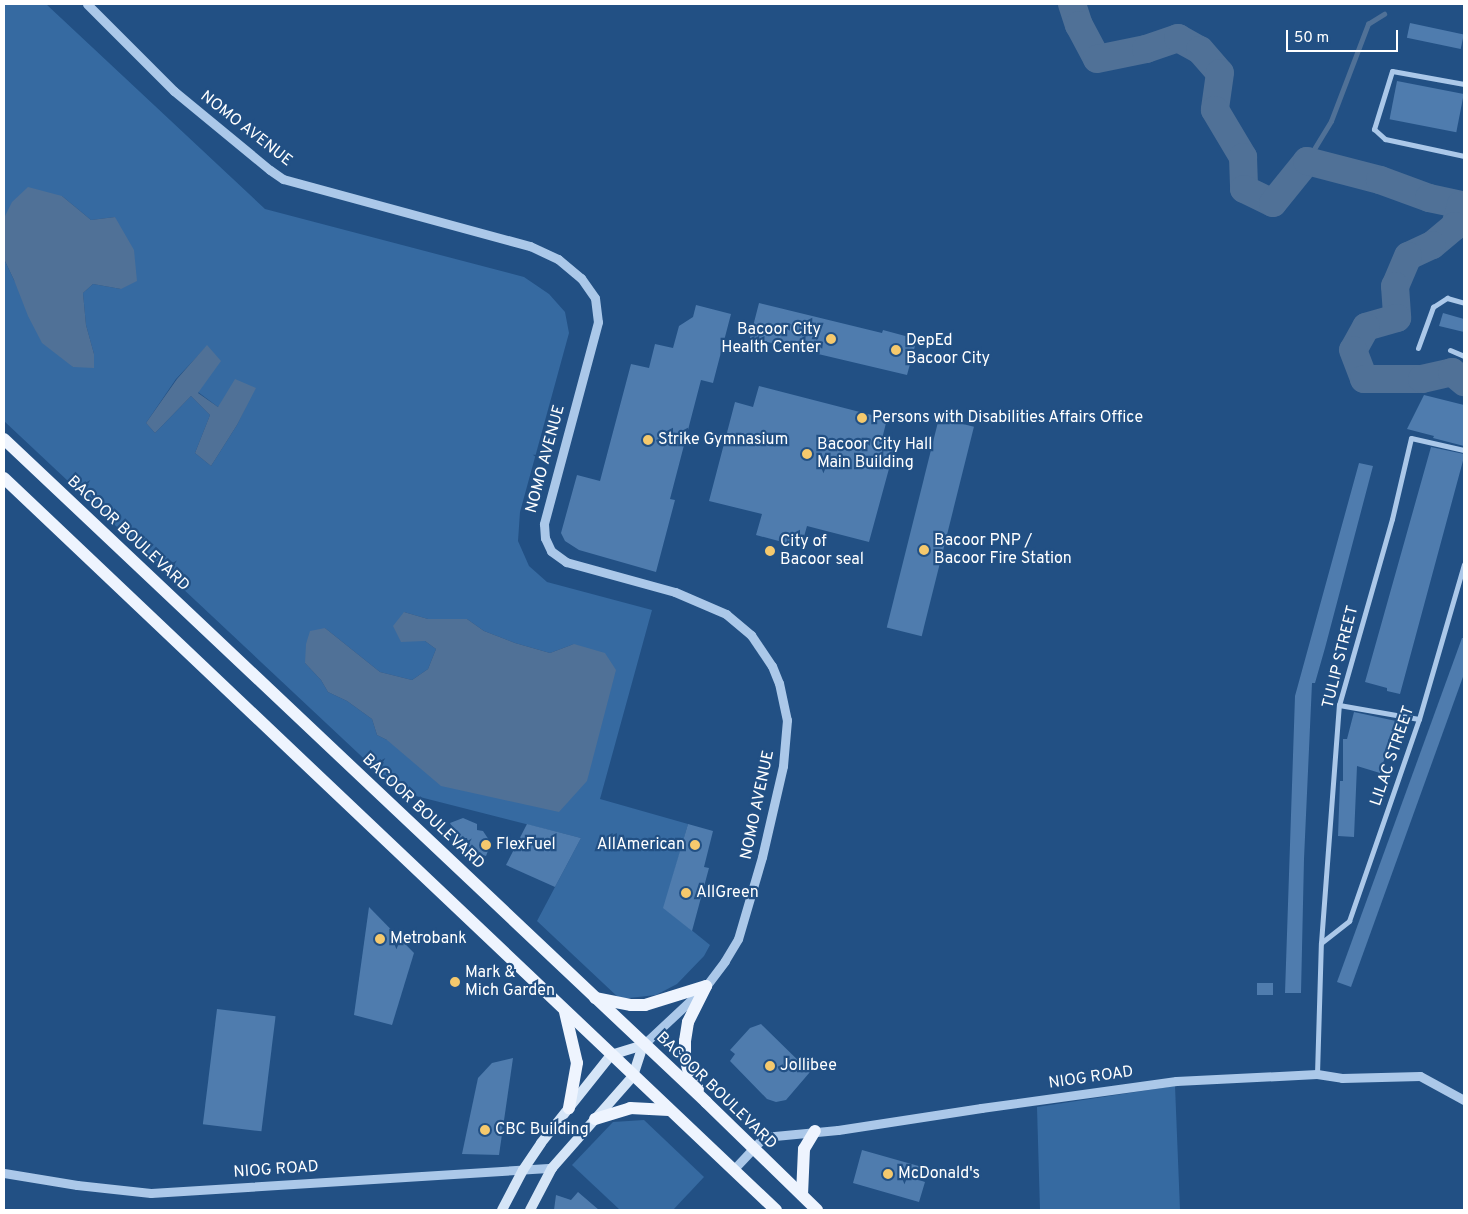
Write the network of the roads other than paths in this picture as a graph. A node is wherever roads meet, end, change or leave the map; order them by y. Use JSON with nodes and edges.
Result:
{"nodes":[{"id":1,"x":87,"y":4,"type":"edge"},
{"id":2,"x":1464,"y":84,"type":"edge"},
{"id":3,"x":1464,"y":156,"type":"edge"},
{"id":4,"x":1464,"y":302,"type":"edge"},
{"id":5,"x":1418,"y":348,"type":"dead end"},
{"id":6,"x":1450,"y":350,"type":"dead end"},
{"id":7,"x":1464,"y":356,"type":"edge"},
{"id":8,"x":4,"y":439,"type":"edge"},
{"id":9,"x":1464,"y":450,"type":"edge"},
{"id":10,"x":4,"y":478,"type":"edge"},
{"id":11,"x":1464,"y":564,"type":"edge"},
{"id":12,"x":1339,"y":705,"type":"junction"},
{"id":13,"x":1419,"y":719,"type":"junction"},
{"id":14,"x":1322,"y":943,"type":"junction"},
{"id":15,"x":706,"y":986,"type":"junction"},
{"id":16,"x":596,"y":998,"type":"junction"},
{"id":17,"x":565,"y":1012,"type":"junction"},
{"id":18,"x":643,"y":1045,"type":"junction"},
{"id":19,"x":611,"y":1055,"type":"junction"},
{"id":20,"x":1317,"y":1074,"type":"junction"},
{"id":21,"x":633,"y":1076,"type":"junction"},
{"id":22,"x":1464,"y":1100,"type":"edge"},
{"id":23,"x":706,"y":1102,"type":"junction"},
{"id":24,"x":569,"y":1108,"type":"junction"},
{"id":25,"x":670,"y":1110,"type":"junction"},
{"id":26,"x":595,"y":1119,"type":"junction"},
{"id":27,"x":815,"y":1131,"type":"junction"},
{"id":28,"x":753,"y":1148,"type":"junction"},
{"id":29,"x":552,"y":1168,"type":"junction"},
{"id":30,"x":523,"y":1170,"type":"junction"},
{"id":31,"x":733,"y":1170,"type":"junction"},
{"id":32,"x":4,"y":1173,"type":"edge"},
{"id":33,"x":802,"y":1194,"type":"junction"},
{"id":34,"x":502,"y":1210,"type":"edge"},
{"id":35,"x":530,"y":1210,"type":"edge"},
{"id":36,"x":776,"y":1210,"type":"edge"},
{"id":37,"x":817,"y":1210,"type":"edge"}],
"edges":[{"from":1,"to":15,"type":"street","name":"NOMO AVENUE"},
{"from":2,"to":3,"type":"street"},
{"from":4,"to":5,"type":"street"},
{"from":6,"to":7,"type":"street"},
{"from":8,"to":16,"type":"main road","name":"BACOOR BOULEVARD"},
{"from":9,"to":12,"type":"street","name":"TULIP STREET"},
{"from":10,"to":17,"type":"main road"},
{"from":11,"to":13,"type":"street","name":"LILAC STREET"},
{"from":12,"to":13,"type":"street"},
{"from":12,"to":14,"type":"street","name":"TULIP STREET"},
{"from":13,"to":14,"type":"street","name":"LILAC STREET"},
{"from":14,"to":20,"type":"street","name":"TULIP STREET"},
{"from":15,"to":16,"type":"main road"},
{"from":15,"to":18,"type":"street","name":"NOMO AVENUE"},
{"from":15,"to":23,"type":"main road"},
{"from":16,"to":18,"type":"main road","name":"BACOOR BOULEVARD"},
{"from":17,"to":19,"type":"main road"},
{"from":17,"to":24,"type":"main road"},
{"from":18,"to":19,"type":"main road","name":"NOMO AVENUE"},
{"from":18,"to":21,"type":"main road","name":"NOMO AVENUE"},
{"from":18,"to":23,"type":"main road","name":"BACOOR BOULEVARD"},
{"from":19,"to":21,"type":"main road"},
{"from":19,"to":24,"type":"main road"},
{"from":20,"to":22,"type":"street","name":"NIOG ROAD"},
{"from":20,"to":27,"type":"street","name":"NIOG ROAD"},
{"from":21,"to":25,"type":"main road"},
{"from":21,"to":26,"type":"main road","name":"NOMO AVENUE"},
{"from":23,"to":28,"type":"main road","name":"BACOOR BOULEVARD"},
{"from":24,"to":30,"type":"main road"},
{"from":25,"to":26,"type":"main road"},
{"from":25,"to":31,"type":"main road"},
{"from":26,"to":29,"type":"main road","name":"NOMO AVENUE"},
{"from":27,"to":28,"type":"street","name":"NIOG ROAD"},
{"from":27,"to":33,"type":"main road"},
{"from":28,"to":31,"type":"street","name":"NIOG ROAD"},
{"from":28,"to":33,"type":"main road","name":"BACOOR BOULEVARD"},
{"from":29,"to":30,"type":"street","name":"NIOG ROAD"},
{"from":29,"to":35,"type":"main road","name":"NOMO AVENUE"},
{"from":30,"to":32,"type":"street","name":"NIOG ROAD"},
{"from":30,"to":34,"type":"main road"},
{"from":31,"to":36,"type":"main road"},
{"from":33,"to":37,"type":"main road","name":"BACOOR BOULEVARD"}]}
